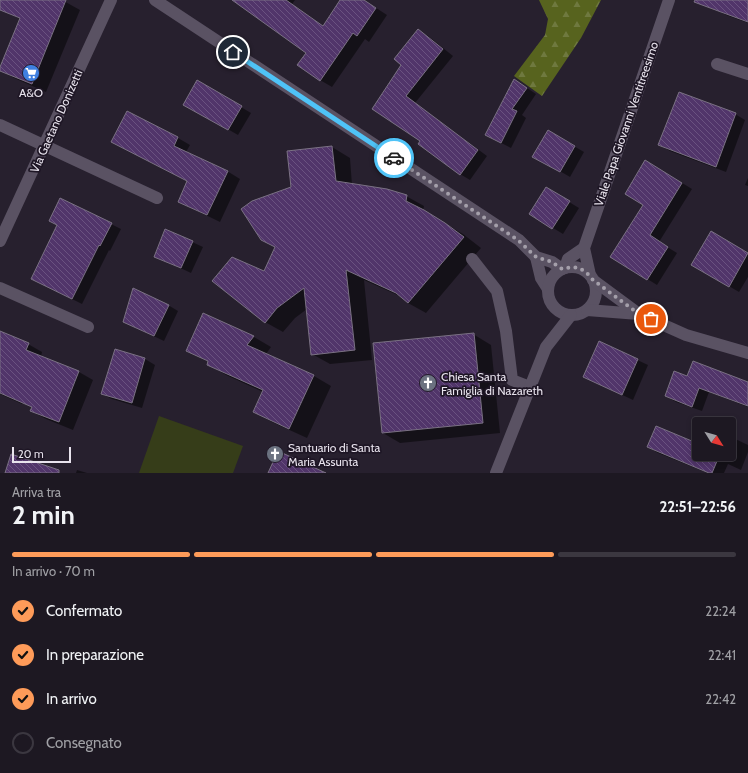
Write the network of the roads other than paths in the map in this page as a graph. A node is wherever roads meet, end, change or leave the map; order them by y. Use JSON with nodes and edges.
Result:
{"nodes":[{"id":1,"x":111,"y":0,"type":"edge"},
{"id":2,"x":154,"y":0,"type":"edge"},
{"id":3,"x":669,"y":0,"type":"edge"},
{"id":4,"x":717,"y":64,"type":"dead end"},
{"id":5,"x":748,"y":74,"type":"edge"},
{"id":6,"x":0,"y":125,"type":"edge"},
{"id":7,"x":45,"y":146,"type":"junction"},
{"id":8,"x":157,"y":198,"type":"dead end"},
{"id":9,"x":0,"y":241,"type":"edge"},
{"id":10,"x":584,"y":248,"type":"junction"},
{"id":11,"x":536,"y":257,"type":"junction"},
{"id":12,"x":472,"y":259,"type":"dead end"},
{"id":13,"x":563,"y":269,"type":"junction"},
{"id":14,"x":591,"y":278,"type":"junction"},
{"id":15,"x":0,"y":288,"type":"edge"},
{"id":16,"x":548,"y":289,"type":"junction"},
{"id":17,"x":587,"y":310,"type":"junction"},
{"id":18,"x":639,"y":314,"type":"junction"},
{"id":19,"x":571,"y":315,"type":"junction"},
{"id":20,"x":88,"y":327,"type":"dead end"},
{"id":21,"x":748,"y":353,"type":"edge"},
{"id":22,"x":530,"y":387,"type":"junction"},
{"id":23,"x":496,"y":473,"type":"edge"}],
"edges":[{"from":1,"to":7,"type":"street","name":"Via Gaetano Donizetti"},
{"from":2,"to":11,"type":"street"},
{"from":3,"to":10,"type":"street","name":"Viale Papa Giovanni Ventitreesimo"},
{"from":4,"to":5,"type":"street"},
{"from":6,"to":7,"type":"street"},
{"from":7,"to":8,"type":"street"},
{"from":7,"to":9,"type":"street","name":"Via Gaetano Donizetti"},
{"from":10,"to":13,"type":"street"},
{"from":10,"to":14,"type":"street"},
{"from":11,"to":13,"type":"street"},
{"from":11,"to":16,"type":"street"},
{"from":12,"to":22,"type":"street"},
{"from":13,"to":14,"type":"street"},
{"from":13,"to":16,"type":"street"},
{"from":14,"to":17,"type":"street"},
{"from":14,"to":18,"type":"street"},
{"from":15,"to":20,"type":"street"},
{"from":16,"to":19,"type":"street"},
{"from":17,"to":18,"type":"street"},
{"from":17,"to":19,"type":"street"},
{"from":18,"to":21,"type":"street"},
{"from":19,"to":22,"type":"street"},
{"from":22,"to":23,"type":"street"}]}
